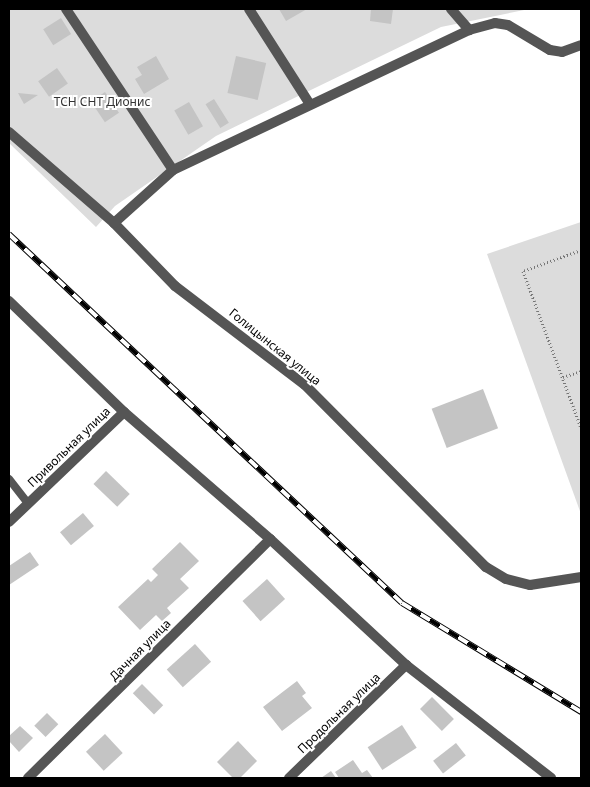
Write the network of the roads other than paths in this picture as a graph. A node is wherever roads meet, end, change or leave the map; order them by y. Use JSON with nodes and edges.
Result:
{"nodes":[{"id":1,"x":66,"y":9,"type":"edge"},
{"id":2,"x":249,"y":9,"type":"edge"},
{"id":3,"x":451,"y":9,"type":"edge"},
{"id":4,"x":469,"y":30,"type":"junction"},
{"id":5,"x":581,"y":45,"type":"edge"},
{"id":6,"x":309,"y":103,"type":"junction"},
{"id":7,"x":9,"y":132,"type":"edge"},
{"id":8,"x":173,"y":170,"type":"junction"},
{"id":9,"x":114,"y":223,"type":"junction"},
{"id":10,"x":9,"y":301,"type":"edge"},
{"id":11,"x":124,"y":412,"type":"junction"},
{"id":12,"x":9,"y":479,"type":"edge"},
{"id":13,"x":28,"y":503,"type":"junction"},
{"id":14,"x":9,"y":522,"type":"edge"},
{"id":15,"x":270,"y":539,"type":"junction"},
{"id":16,"x":581,"y":577,"type":"edge"},
{"id":17,"x":406,"y":666,"type":"junction"},
{"id":18,"x":28,"y":778,"type":"edge"},
{"id":19,"x":289,"y":778,"type":"edge"},
{"id":20,"x":551,"y":778,"type":"edge"}],
"edges":[{"from":1,"to":8,"type":"street"},
{"from":2,"to":6,"type":"street"},
{"from":3,"to":4,"type":"street"},
{"from":4,"to":5,"type":"street"},
{"from":4,"to":6,"type":"street"},
{"from":6,"to":8,"type":"street"},
{"from":7,"to":9,"type":"street","name":"Голицынская улица"},
{"from":8,"to":9,"type":"street"},
{"from":9,"to":16,"type":"street","name":"Голицынская улица"},
{"from":10,"to":11,"type":"street"},
{"from":11,"to":13,"type":"street","name":"Привольная улица"},
{"from":11,"to":15,"type":"street"},
{"from":12,"to":13,"type":"lane"},
{"from":13,"to":14,"type":"street","name":"Привольная улица"},
{"from":15,"to":17,"type":"street"},
{"from":15,"to":18,"type":"street","name":"Дачная улица"},
{"from":17,"to":19,"type":"street","name":"Продольная улица"},
{"from":17,"to":20,"type":"street"}]}
